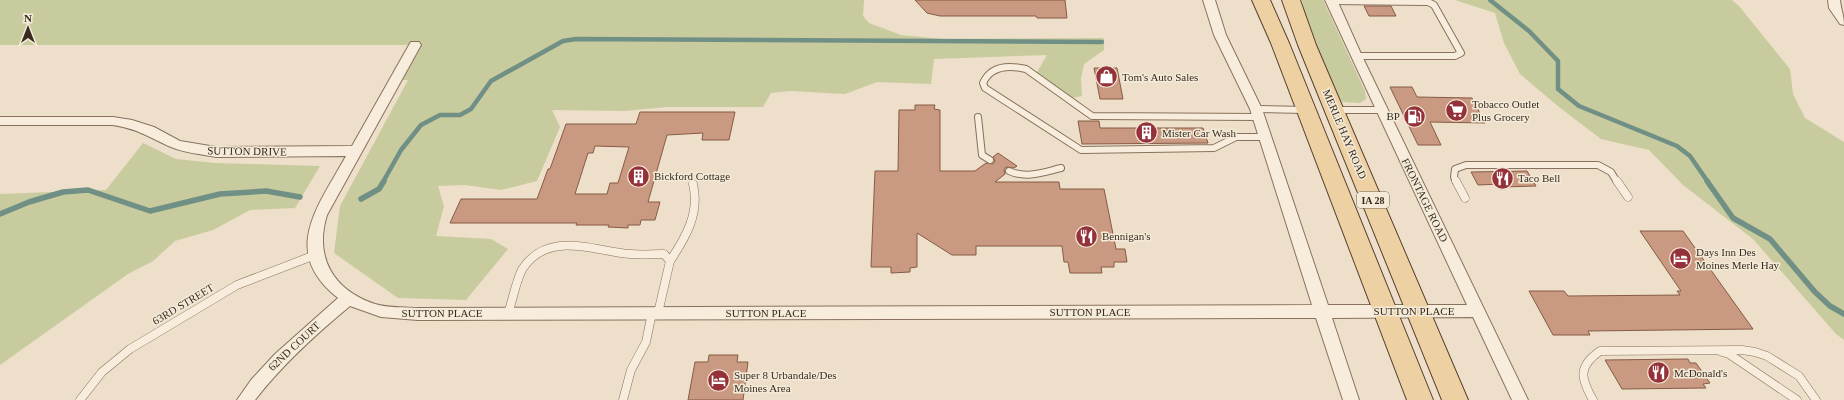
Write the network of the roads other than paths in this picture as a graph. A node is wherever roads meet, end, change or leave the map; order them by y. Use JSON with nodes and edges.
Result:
{"nodes":[{"id":1,"x":1209,"y":0,"type":"edge"},
{"id":2,"x":1261,"y":0,"type":"edge"},
{"id":3,"x":1291,"y":0,"type":"edge"},
{"id":4,"x":1331,"y":0,"type":"edge"},
{"id":5,"x":1834,"y":0,"type":"edge"},
{"id":6,"x":1844,"y":22,"type":"edge"},
{"id":7,"x":415,"y":44,"type":"dead end"},
{"id":8,"x":1356,"y":56,"type":"junction"},
{"id":9,"x":1306,"y":110,"type":"junction"},
{"id":10,"x":1335,"y":110,"type":"junction"},
{"id":11,"x":1382,"y":110,"type":"junction"},
{"id":12,"x":1257,"y":113,"type":"junction"},
{"id":13,"x":978,"y":117,"type":"dead end"},
{"id":14,"x":0,"y":121,"type":"edge"},
{"id":15,"x":1264,"y":137,"type":"junction"},
{"id":16,"x":355,"y":151,"type":"junction"},
{"id":17,"x":990,"y":160,"type":"dead end"},
{"id":18,"x":1061,"y":168,"type":"dead end"},
{"id":19,"x":1009,"y":171,"type":"dead end"},
{"id":20,"x":694,"y":184,"type":"dead end"},
{"id":21,"x":1628,"y":197,"type":"dead end"},
{"id":22,"x":1465,"y":198,"type":"dead end"},
{"id":23,"x":316,"y":255,"type":"junction"},
{"id":24,"x":670,"y":260,"type":"junction"},
{"id":25,"x":350,"y":298,"type":"junction"},
{"id":26,"x":1322,"y":311,"type":"junction"},
{"id":27,"x":1386,"y":311,"type":"junction"},
{"id":28,"x":1419,"y":311,"type":"junction"},
{"id":29,"x":1478,"y":311,"type":"junction"},
{"id":30,"x":655,"y":313,"type":"junction"},
{"id":31,"x":508,"y":314,"type":"junction"},
{"id":32,"x":1716,"y":350,"type":"junction"},
{"id":33,"x":80,"y":400,"type":"edge"},
{"id":34,"x":245,"y":400,"type":"edge"},
{"id":35,"x":623,"y":400,"type":"edge"},
{"id":36,"x":1351,"y":400,"type":"edge"},
{"id":37,"x":1420,"y":400,"type":"edge"},
{"id":38,"x":1455,"y":400,"type":"edge"},
{"id":39,"x":1520,"y":400,"type":"edge"},
{"id":40,"x":1594,"y":400,"type":"edge"},
{"id":41,"x":1797,"y":400,"type":"edge"},
{"id":42,"x":1816,"y":400,"type":"edge"}],
"edges":[{"from":1,"to":12,"type":"street"},
{"from":2,"to":9,"type":"main road","number":"IA 28"},
{"from":3,"to":10,"type":"main road","name":"MERLE HAY ROAD","number":"IA 28"},
{"from":4,"to":8,"type":"street","name":"FRONTAGE ROAD"},
{"from":4,"to":8,"type":"lane"},
{"from":5,"to":6,"type":"street"},
{"from":7,"to":16,"type":"street","name":"SUTTON PLACE"},
{"from":8,"to":11,"type":"street","name":"FRONTAGE ROAD"},
{"from":9,"to":12,"type":"lane"},
{"from":9,"to":27,"type":"main road","number":"IA 28"},
{"from":10,"to":11,"type":"lane"},
{"from":10,"to":28,"type":"main road","name":"MERLE HAY ROAD","number":"IA 28"},
{"from":11,"to":29,"type":"street","name":"FRONTAGE ROAD"},
{"from":12,"to":15,"type":"street"},
{"from":12,"to":15,"type":"lane"},
{"from":13,"to":17,"type":"lane"},
{"from":14,"to":16,"type":"street","name":"SUTTON DRIVE"},
{"from":15,"to":26,"type":"street"},
{"from":16,"to":23,"type":"street","name":"SUTTON PLACE"},
{"from":18,"to":19,"type":"lane"},
{"from":20,"to":24,"type":"lane"},
{"from":21,"to":22,"type":"lane"},
{"from":23,"to":25,"type":"street","name":"SUTTON PLACE"},
{"from":23,"to":33,"type":"lane","name":"63RD STREET"},
{"from":24,"to":30,"type":"lane"},
{"from":24,"to":31,"type":"lane"},
{"from":25,"to":31,"type":"street","name":"SUTTON PLACE"},
{"from":25,"to":34,"type":"street","name":"62ND COURT"},
{"from":26,"to":27,"type":"street","name":"SUTTON PLACE"},
{"from":26,"to":30,"type":"street","name":"SUTTON PLACE"},
{"from":26,"to":36,"type":"street"},
{"from":27,"to":28,"type":"street","name":"SUTTON PLACE"},
{"from":27,"to":37,"type":"main road","number":"IA 28"},
{"from":28,"to":29,"type":"street","name":"SUTTON PLACE"},
{"from":28,"to":38,"type":"main road","name":"MERLE HAY ROAD","number":"IA 28"},
{"from":29,"to":39,"type":"street","name":"FRONTAGE ROAD"},
{"from":30,"to":31,"type":"street","name":"SUTTON PLACE"},
{"from":30,"to":35,"type":"lane"},
{"from":32,"to":40,"type":"lane"},
{"from":32,"to":41,"type":"lane"},
{"from":32,"to":42,"type":"lane"}]}
